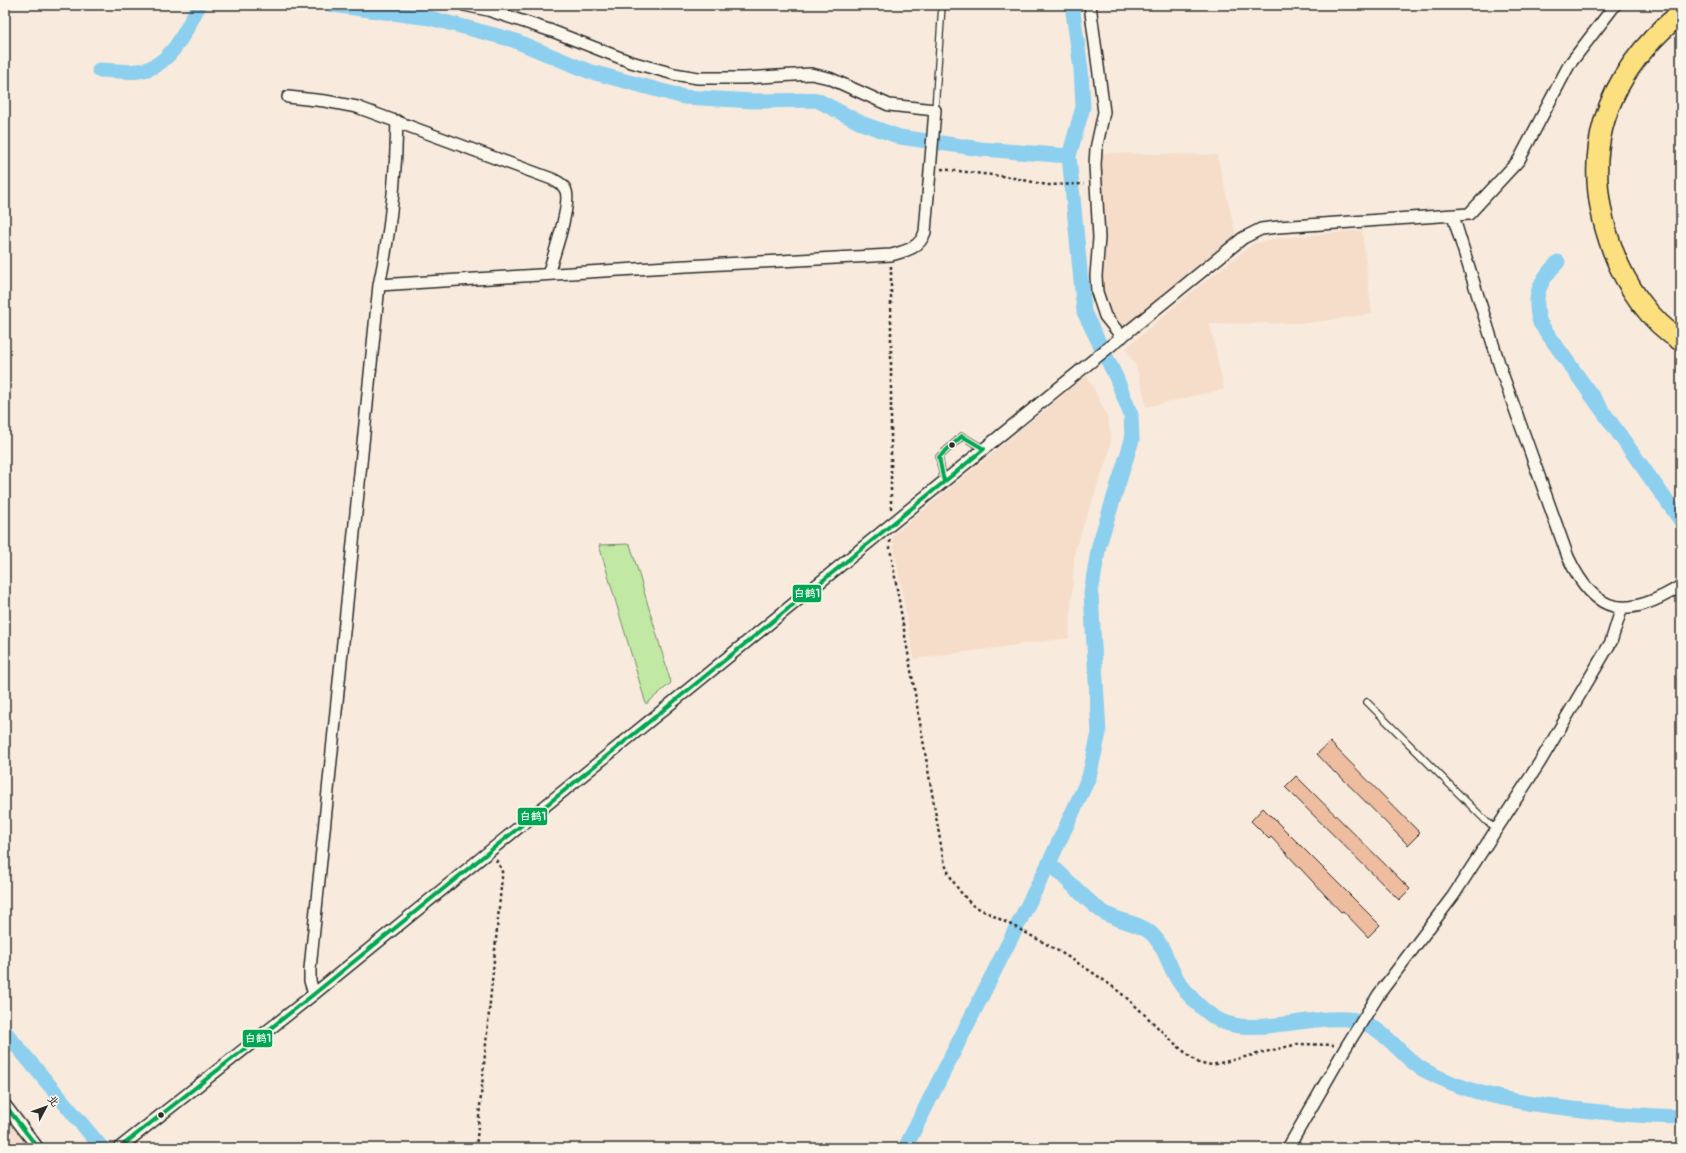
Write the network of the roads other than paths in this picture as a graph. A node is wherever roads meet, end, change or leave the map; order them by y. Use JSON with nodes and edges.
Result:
{"nodes":[{"id":1,"x":464,"y":5,"type":"edge"},
{"id":2,"x":942,"y":5,"type":"edge"},
{"id":3,"x":1090,"y":5,"type":"edge"},
{"id":4,"x":1615,"y":5,"type":"edge"},
{"id":5,"x":1681,"y":13,"type":"edge"},
{"id":6,"x":1681,"y":30,"type":"edge"},
{"id":7,"x":288,"y":97,"type":"dead end"},
{"id":8,"x":935,"y":115,"type":"junction"},
{"id":9,"x":397,"y":121,"type":"junction"},
{"id":10,"x":1604,"y":199,"type":"junction"},
{"id":11,"x":1453,"y":216,"type":"junction"},
{"id":12,"x":1623,"y":262,"type":"junction"},
{"id":13,"x":548,"y":274,"type":"junction"},
{"id":14,"x":379,"y":284,"type":"junction"},
{"id":15,"x":1681,"y":330,"type":"edge"},
{"id":16,"x":1119,"y":338,"type":"junction"},
{"id":17,"x":1681,"y":341,"type":"edge"},
{"id":18,"x":984,"y":449,"type":"junction"},
{"id":19,"x":944,"y":482,"type":"junction"},
{"id":20,"x":1681,"y":586,"type":"edge"},
{"id":21,"x":1622,"y":607,"type":"junction"},
{"id":22,"x":1367,"y":702,"type":"dead end"},
{"id":23,"x":1498,"y":828,"type":"junction"},
{"id":24,"x":314,"y":994,"type":"junction"},
{"id":25,"x":5,"y":1106,"type":"edge"},
{"id":26,"x":38,"y":1148,"type":"edge"},
{"id":27,"x":119,"y":1148,"type":"edge"},
{"id":28,"x":1288,"y":1148,"type":"edge"}],
"edges":[{"from":1,"to":8,"type":"street"},
{"from":2,"to":8,"type":"lane"},
{"from":3,"to":16,"type":"street"},
{"from":4,"to":11,"type":"street"},
{"from":5,"to":10,"type":"highway"},
{"from":6,"to":10,"type":"highway"},
{"from":7,"to":9,"type":"street"},
{"from":8,"to":13,"type":"street"},
{"from":9,"to":13,"type":"street"},
{"from":9,"to":14,"type":"street"},
{"from":10,"to":12,"type":"highway"},
{"from":11,"to":16,"type":"street"},
{"from":11,"to":21,"type":"street"},
{"from":12,"to":15,"type":"highway"},
{"from":12,"to":17,"type":"highway"},
{"from":13,"to":14,"type":"street"},
{"from":14,"to":24,"type":"street"},
{"from":16,"to":18,"type":"street"},
{"from":18,"to":19,"type":"street"},
{"from":18,"to":19,"type":"lane"},
{"from":19,"to":24,"type":"street"},
{"from":20,"to":21,"type":"street"},
{"from":21,"to":23,"type":"street"},
{"from":22,"to":23,"type":"lane"},
{"from":23,"to":28,"type":"street"},
{"from":24,"to":27,"type":"street"},
{"from":25,"to":26,"type":"street"}]}
